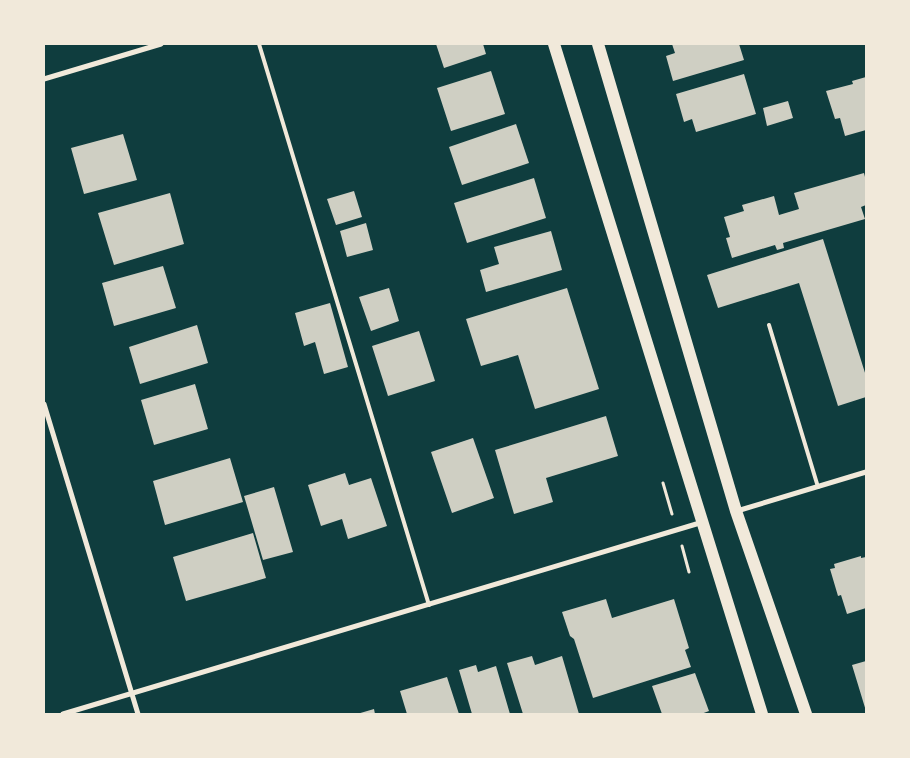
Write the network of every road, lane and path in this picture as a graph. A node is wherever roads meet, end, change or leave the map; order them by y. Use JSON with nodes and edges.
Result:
{"nodes":[{"id":1,"x":161,"y":44,"type":"edge"},
{"id":2,"x":260,"y":44,"type":"edge"},
{"id":3,"x":554,"y":44,"type":"edge"},
{"id":4,"x":598,"y":44,"type":"edge"},
{"id":5,"x":44,"y":79,"type":"edge"},
{"id":6,"x":770,"y":325,"type":"dead end"},
{"id":7,"x":44,"y":404,"type":"edge"},
{"id":8,"x":866,"y":472,"type":"edge"},
{"id":9,"x":818,"y":487,"type":"junction"},
{"id":10,"x":736,"y":511,"type":"junction"},
{"id":11,"x":704,"y":522,"type":"junction"},
{"id":12,"x":429,"y":605,"type":"junction"},
{"id":13,"x":132,"y":694,"type":"junction"},
{"id":14,"x":63,"y":714,"type":"edge"},
{"id":15,"x":138,"y":714,"type":"edge"},
{"id":16,"x":762,"y":714,"type":"edge"},
{"id":17,"x":806,"y":714,"type":"edge"}],
"edges":[{"from":1,"to":5,"type":"street"},
{"from":2,"to":12,"type":"lane"},
{"from":3,"to":11,"type":"main road"},
{"from":4,"to":10,"type":"main road"},
{"from":6,"to":9,"type":"lane"},
{"from":7,"to":13,"type":"street"},
{"from":8,"to":9,"type":"street"},
{"from":9,"to":10,"type":"street"},
{"from":10,"to":17,"type":"main road"},
{"from":11,"to":12,"type":"street"},
{"from":11,"to":16,"type":"main road"},
{"from":12,"to":13,"type":"street"},
{"from":13,"to":14,"type":"street"},
{"from":13,"to":15,"type":"street"}]}
